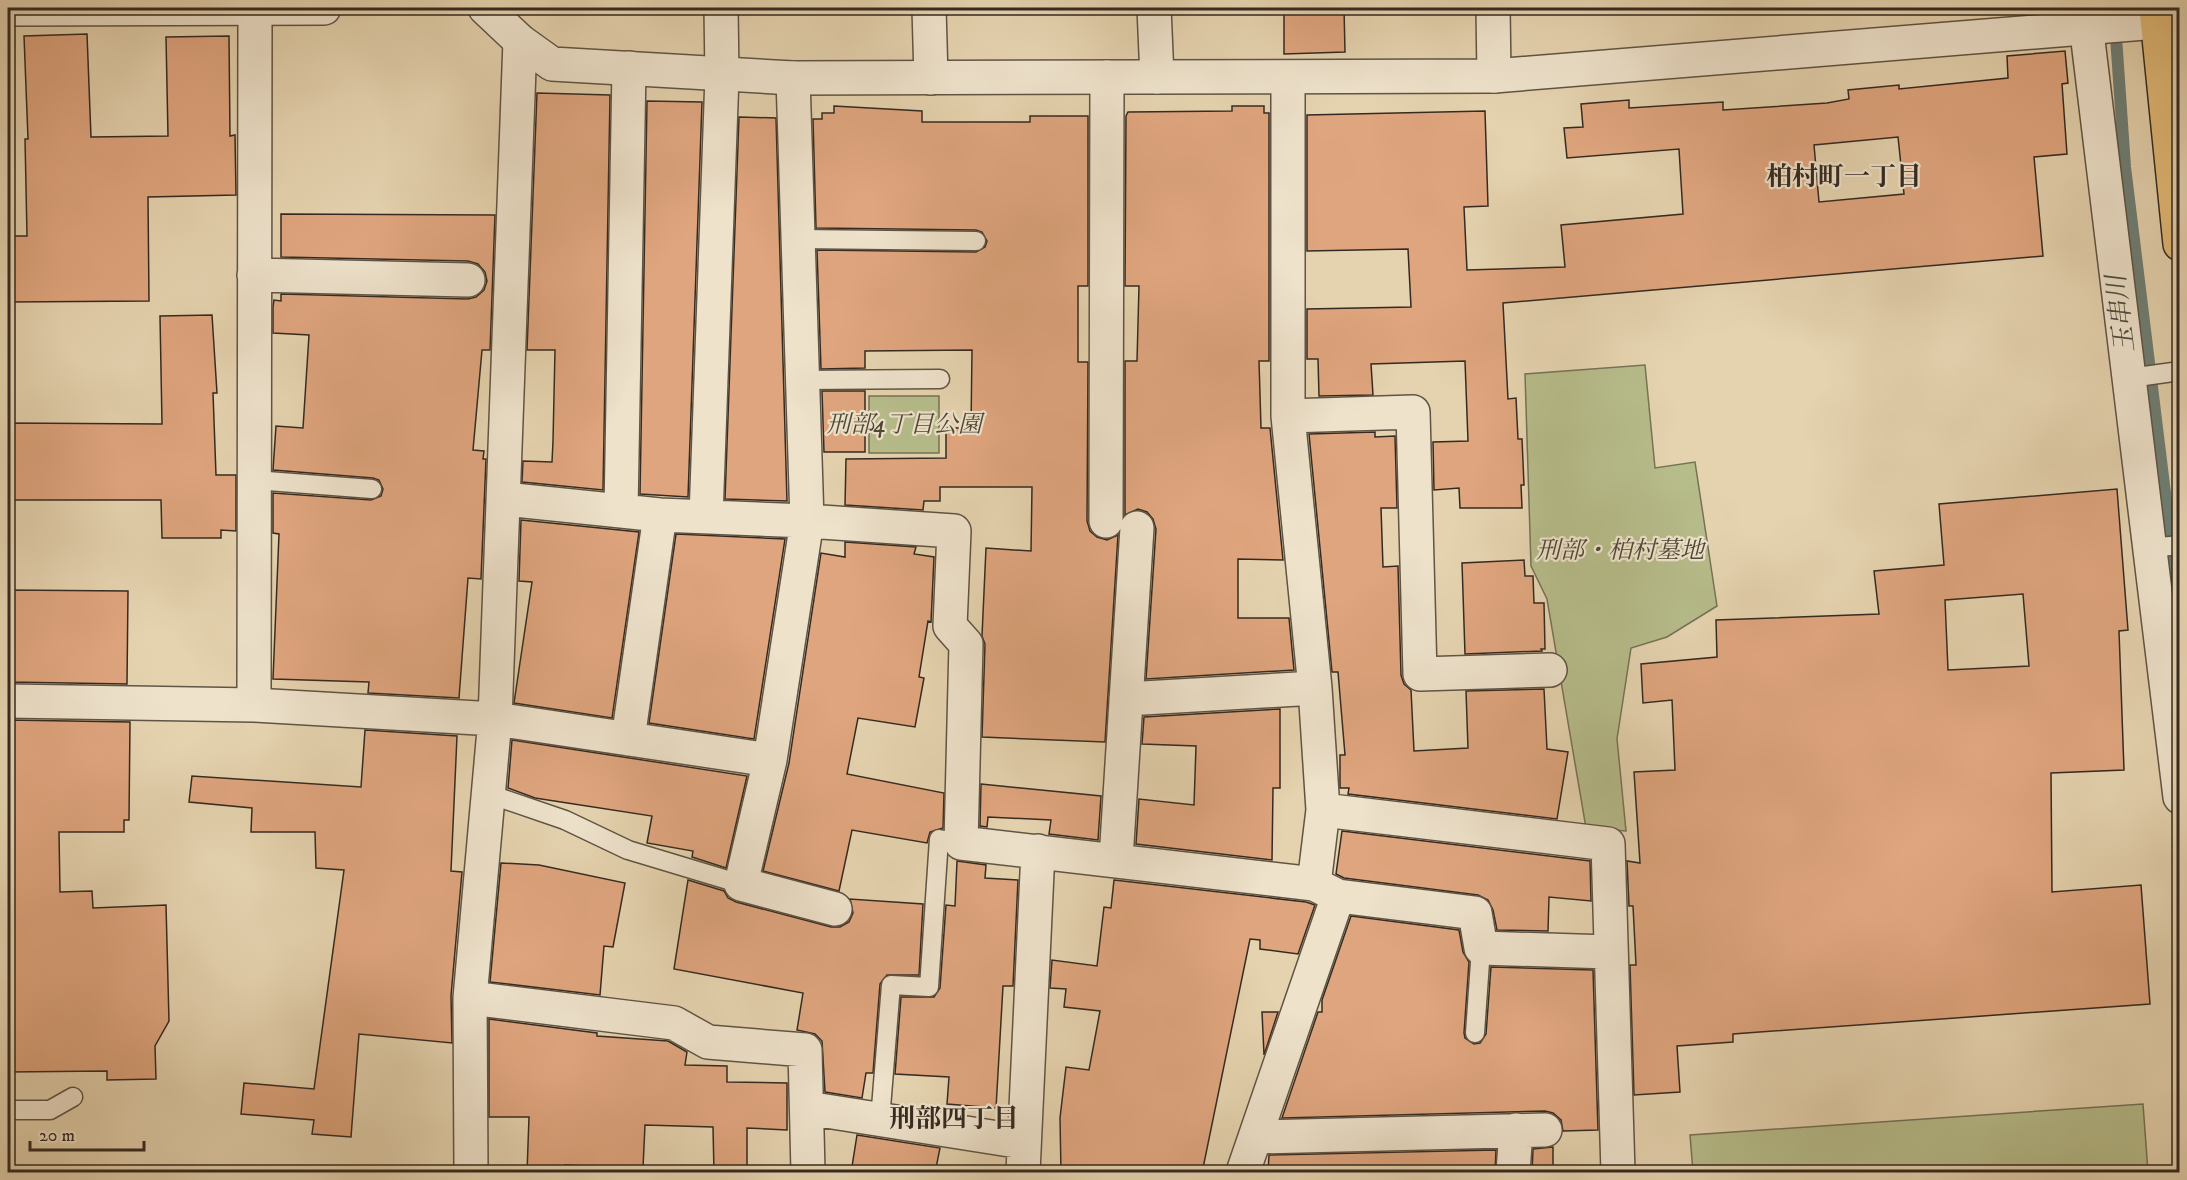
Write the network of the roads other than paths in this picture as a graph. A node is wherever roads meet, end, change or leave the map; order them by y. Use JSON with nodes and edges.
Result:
{"nodes":[{"id":1,"x":255,"y":8,"type":"edge"},
{"id":2,"x":324,"y":8,"type":"edge"},
{"id":3,"x":485,"y":8,"type":"edge"},
{"id":4,"x":721,"y":8,"type":"edge"},
{"id":5,"x":929,"y":8,"type":"edge"},
{"id":6,"x":1154,"y":8,"type":"edge"},
{"id":7,"x":1493,"y":8,"type":"edge"},
{"id":8,"x":8,"y":9,"type":"edge"},
{"id":9,"x":2150,"y":18,"type":"edge"},
{"id":10,"x":2091,"y":21,"type":"edge"},
{"id":11,"x":520,"y":41,"type":"junction"},
{"id":12,"x":629,"y":68,"type":"junction"},
{"id":13,"x":722,"y":76,"type":"junction"},
{"id":14,"x":1494,"y":76,"type":"junction"},
{"id":15,"x":1107,"y":77,"type":"junction"},
{"id":16,"x":1156,"y":77,"type":"junction"},
{"id":17,"x":794,"y":78,"type":"junction"},
{"id":18,"x":931,"y":78,"type":"junction"},
{"id":19,"x":1288,"y":78,"type":"junction"},
{"id":20,"x":798,"y":239,"type":"junction"},
{"id":21,"x":976,"y":241,"type":"dead end"},
{"id":22,"x":2180,"y":244,"type":"edge"},
{"id":23,"x":254,"y":275,"type":"junction"},
{"id":24,"x":468,"y":280,"type":"dead end"},
{"id":25,"x":2174,"y":372,"type":"edge"},
{"id":26,"x":2134,"y":377,"type":"junction"},
{"id":27,"x":940,"y":379,"type":"dead end"},
{"id":28,"x":802,"y":380,"type":"junction"},
{"id":29,"x":1288,"y":416,"type":"junction"},
{"id":30,"x":254,"y":480,"type":"junction"},
{"id":31,"x":372,"y":489,"type":"dead end"},
{"id":32,"x":504,"y":499,"type":"junction"},
{"id":33,"x":621,"y":511,"type":"junction"},
{"id":34,"x":660,"y":515,"type":"junction"},
{"id":35,"x":706,"y":517,"type":"junction"},
{"id":36,"x":807,"y":521,"type":"junction"},
{"id":37,"x":2163,"y":547,"type":"edge"},
{"id":38,"x":1551,"y":670,"type":"dead end"},
{"id":39,"x":1315,"y":688,"type":"junction"},
{"id":40,"x":1126,"y":699,"type":"junction"},
{"id":41,"x":8,"y":701,"type":"edge"},
{"id":42,"x":254,"y":705,"type":"junction"},
{"id":43,"x":495,"y":719,"type":"junction"},
{"id":44,"x":628,"y":739,"type":"junction"},
{"id":45,"x":770,"y":760,"type":"junction"},
{"id":46,"x":489,"y":794,"type":"junction"},
{"id":47,"x":2180,"y":797,"type":"edge"},
{"id":48,"x":1323,"y":810,"type":"junction"},
{"id":49,"x":961,"y":843,"type":"junction"},
{"id":50,"x":1038,"y":851,"type":"junction"},
{"id":51,"x":1116,"y":859,"type":"junction"},
{"id":52,"x":741,"y":884,"type":"junction"},
{"id":53,"x":1326,"y":890,"type":"junction"},
{"id":54,"x":835,"y":909,"type":"dead end"},
{"id":55,"x":1481,"y":948,"type":"junction"},
{"id":56,"x":1609,"y":952,"type":"junction"},
{"id":57,"x":470,"y":998,"type":"junction"},
{"id":58,"x":1475,"y":1033,"type":"dead end"},
{"id":59,"x":73,"y":1097,"type":"dead end"},
{"id":60,"x":807,"y":1108,"type":"junction"},
{"id":61,"x":8,"y":1110,"type":"edge"},
{"id":62,"x":880,"y":1120,"type":"junction"},
{"id":63,"x":1256,"y":1137,"type":"junction"},
{"id":64,"x":1023,"y":1157,"type":"edge"},
{"id":65,"x":471,"y":1173,"type":"edge"},
{"id":66,"x":808,"y":1173,"type":"edge"},
{"id":67,"x":1243,"y":1173,"type":"edge"},
{"id":68,"x":1513,"y":1173,"type":"edge"},
{"id":69,"x":1618,"y":1173,"type":"edge"}],
"edges":[{"from":1,"to":2,"type":"street"},
{"from":1,"to":8,"type":"street"},
{"from":1,"to":23,"type":"street"},
{"from":3,"to":11,"type":"street"},
{"from":4,"to":13,"type":"street"},
{"from":5,"to":18,"type":"street"},
{"from":6,"to":16,"type":"street"},
{"from":7,"to":14,"type":"street"},
{"from":9,"to":10,"type":"street"},
{"from":9,"to":22,"type":"main road"},
{"from":10,"to":14,"type":"street"},
{"from":10,"to":26,"type":"street"},
{"from":11,"to":12,"type":"street"},
{"from":11,"to":32,"type":"street"},
{"from":12,"to":13,"type":"street"},
{"from":12,"to":33,"type":"street"},
{"from":13,"to":17,"type":"street"},
{"from":13,"to":35,"type":"street"},
{"from":14,"to":19,"type":"street"},
{"from":15,"to":16,"type":"street"},
{"from":15,"to":18,"type":"street"},
{"from":15,"to":40,"type":"street"},
{"from":16,"to":19,"type":"street"},
{"from":17,"to":18,"type":"street"},
{"from":17,"to":20,"type":"street"},
{"from":19,"to":29,"type":"street"},
{"from":20,"to":21,"type":"lane"},
{"from":20,"to":28,"type":"street"},
{"from":23,"to":24,"type":"street"},
{"from":23,"to":30,"type":"street"},
{"from":25,"to":26,"type":"lane"},
{"from":26,"to":37,"type":"street"},
{"from":27,"to":28,"type":"lane"},
{"from":28,"to":36,"type":"street"},
{"from":29,"to":38,"type":"street"},
{"from":29,"to":39,"type":"street"},
{"from":30,"to":31,"type":"lane"},
{"from":30,"to":42,"type":"street"},
{"from":32,"to":33,"type":"street"},
{"from":32,"to":43,"type":"street"},
{"from":33,"to":34,"type":"street"},
{"from":34,"to":35,"type":"street"},
{"from":34,"to":44,"type":"street"},
{"from":35,"to":36,"type":"street"},
{"from":36,"to":45,"type":"street"},
{"from":36,"to":49,"type":"street"},
{"from":37,"to":47,"type":"street"},
{"from":39,"to":40,"type":"street"},
{"from":39,"to":48,"type":"street"},
{"from":40,"to":51,"type":"street"},
{"from":41,"to":42,"type":"street"},
{"from":42,"to":43,"type":"street"},
{"from":43,"to":44,"type":"street"},
{"from":43,"to":46,"type":"street"},
{"from":44,"to":45,"type":"street"},
{"from":45,"to":52,"type":"street"},
{"from":46,"to":52,"type":"lane"},
{"from":46,"to":57,"type":"street"},
{"from":48,"to":53,"type":"street"},
{"from":48,"to":56,"type":"street"},
{"from":49,"to":50,"type":"street"},
{"from":49,"to":62,"type":"lane"},
{"from":50,"to":51,"type":"street"},
{"from":50,"to":64,"type":"street"},
{"from":51,"to":53,"type":"street"},
{"from":52,"to":54,"type":"street"},
{"from":53,"to":55,"type":"street"},
{"from":53,"to":63,"type":"street"},
{"from":55,"to":56,"type":"street"},
{"from":55,"to":58,"type":"lane"},
{"from":56,"to":69,"type":"street"},
{"from":57,"to":60,"type":"street"},
{"from":57,"to":65,"type":"street"},
{"from":59,"to":61,"type":"lane"},
{"from":60,"to":62,"type":"street"},
{"from":60,"to":66,"type":"street"},
{"from":62,"to":64,"type":"street"},
{"from":63,"to":67,"type":"street"},
{"from":63,"to":68,"type":"street"}]}
